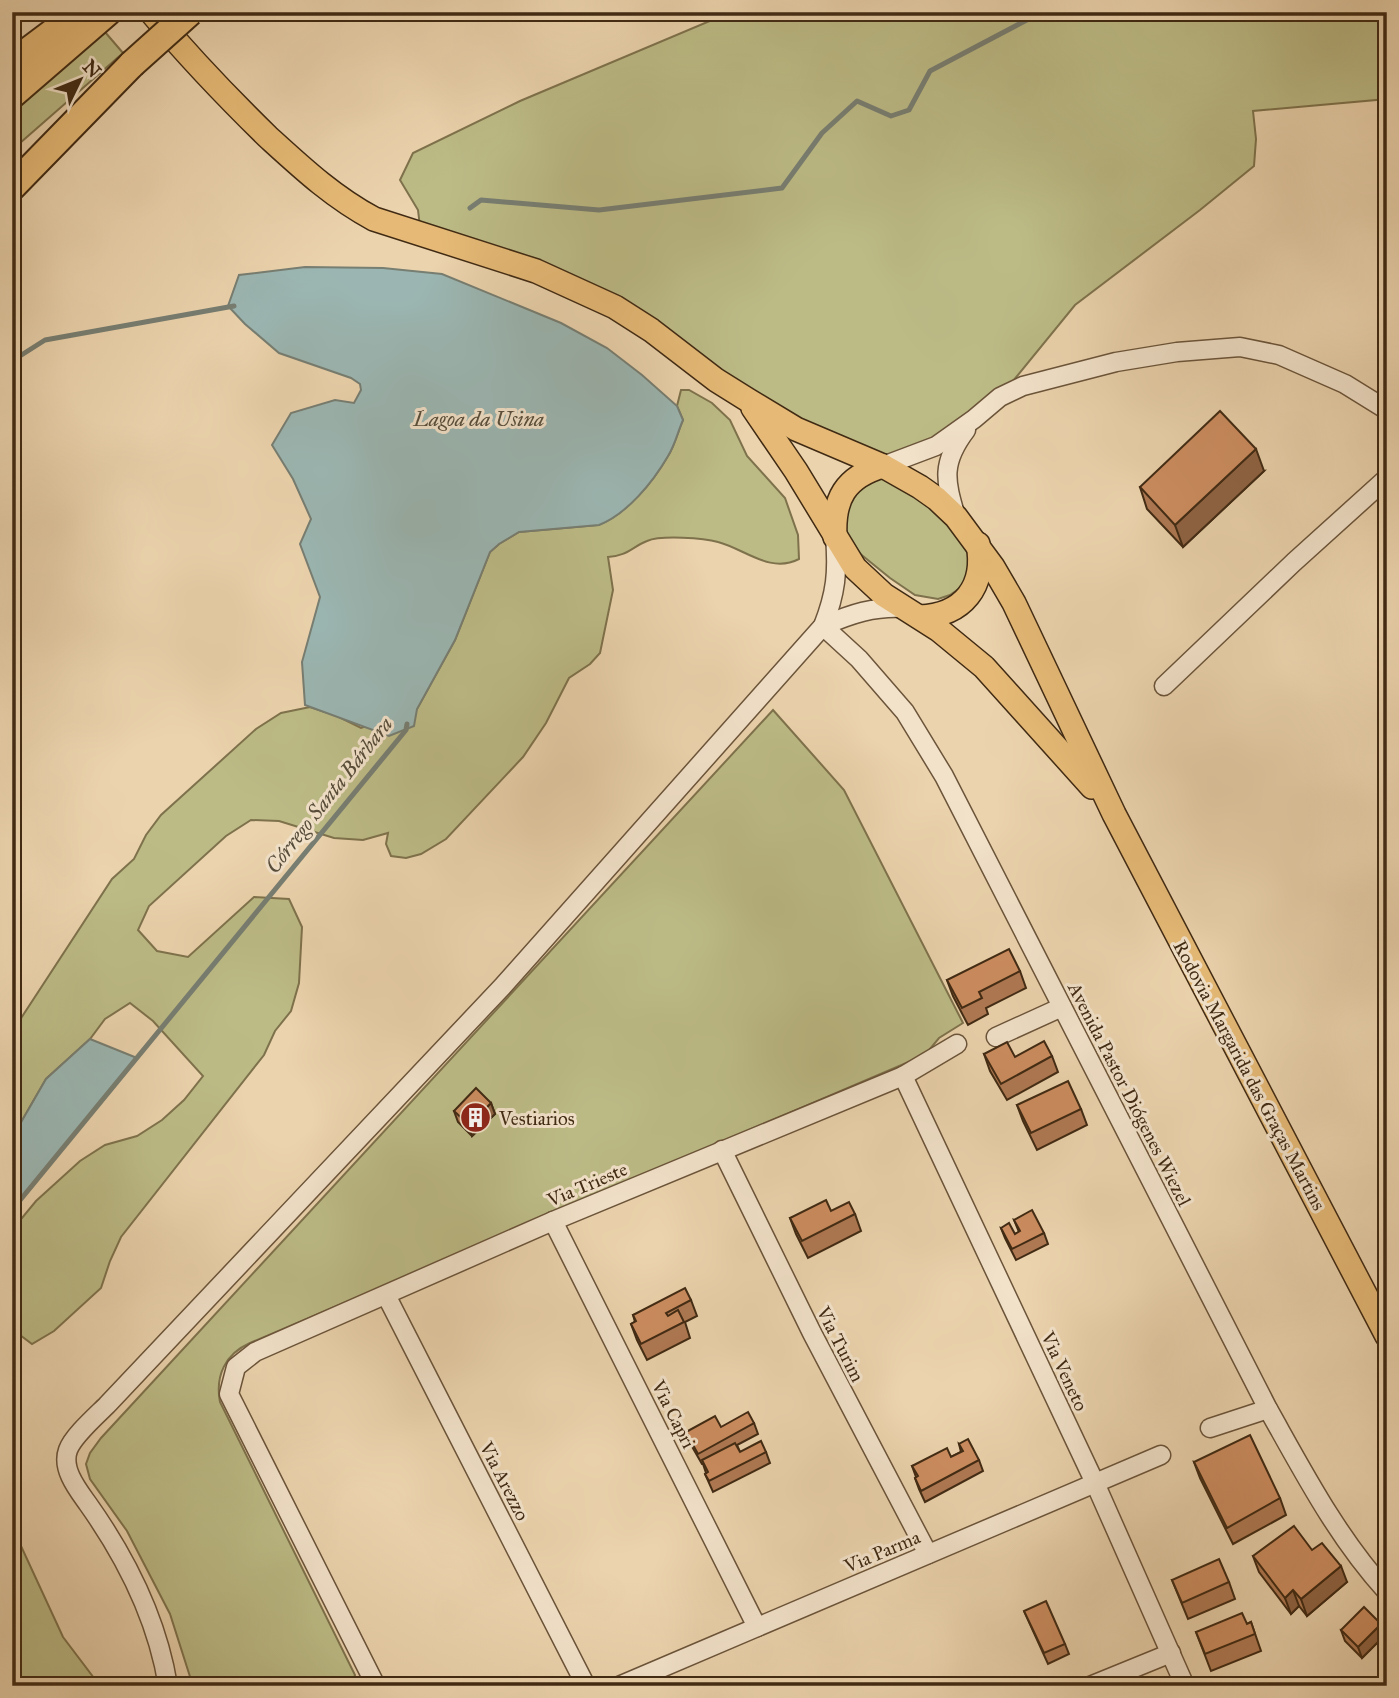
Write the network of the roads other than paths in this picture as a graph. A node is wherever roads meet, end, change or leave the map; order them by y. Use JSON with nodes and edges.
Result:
{"nodes":[{"id":1,"x":151,"y":12,"type":"edge"},
{"id":2,"x":168,"y":12,"type":"edge"},
{"id":3,"x":190,"y":12,"type":"edge"},
{"id":4,"x":95,"y":15,"type":"edge"},
{"id":5,"x":12,"y":63,"type":"edge"},
{"id":6,"x":132,"y":64,"type":"junction"},
{"id":7,"x":12,"y":95,"type":"edge"},
{"id":8,"x":12,"y":164,"type":"edge"},
{"id":9,"x":308,"y":174,"type":"junction"},
{"id":10,"x":12,"y":187,"type":"edge"},
{"id":11,"x":748,"y":400,"type":"junction"},
{"id":12,"x":1387,"y":410,"type":"edge"},
{"id":13,"x":974,"y":419,"type":"junction"},
{"id":14,"x":883,"y":466,"type":"junction"},
{"id":15,"x":1387,"y":478,"type":"edge"},
{"id":16,"x":956,"y":517,"type":"junction"},
{"id":17,"x":835,"y":537,"type":"junction"},
{"id":18,"x":978,"y":544,"type":"junction"},
{"id":19,"x":912,"y":613,"type":"junction"},
{"id":20,"x":823,"y":626,"type":"junction"},
{"id":21,"x":1164,"y":686,"type":"dead end"},
{"id":22,"x":1114,"y":814,"type":"junction"},
{"id":23,"x":1062,"y":1007,"type":"junction"},
{"id":24,"x":996,"y":1037,"type":"dead end"},
{"id":25,"x":957,"y":1044,"type":"dead end"},
{"id":26,"x":903,"y":1076,"type":"junction"},
{"id":27,"x":722,"y":1150,"type":"junction"},
{"id":28,"x":553,"y":1221,"type":"junction"},
{"id":29,"x":386,"y":1295,"type":"junction"},
{"id":30,"x":1387,"y":1336,"type":"edge"},
{"id":31,"x":1268,"y":1409,"type":"junction"},
{"id":32,"x":1210,"y":1428,"type":"dead end"},
{"id":33,"x":1161,"y":1455,"type":"dead end"},
{"id":34,"x":1095,"y":1483,"type":"junction"},
{"id":35,"x":928,"y":1554,"type":"junction"},
{"id":36,"x":1387,"y":1592,"type":"edge"},
{"id":37,"x":757,"y":1627,"type":"junction"},
{"id":38,"x":1171,"y":1653,"type":"junction"},
{"id":39,"x":657,"y":1678,"type":"edge"},
{"id":40,"x":168,"y":1686,"type":"edge"},
{"id":41,"x":376,"y":1686,"type":"edge"},
{"id":42,"x":586,"y":1686,"type":"edge"},
{"id":43,"x":619,"y":1686,"type":"edge"},
{"id":44,"x":1090,"y":1686,"type":"edge"},
{"id":45,"x":1185,"y":1686,"type":"edge"}],
"edges":[{"from":1,"to":9,"type":"main road","name":"Rodovia Margarida das Graças Martins"},
{"from":2,"to":9,"type":"main road","name":"Rodovia Margarida das Graças Martins"},
{"from":3,"to":6,"type":"highway","bridge":true},
{"from":4,"to":5,"type":"highway"},
{"from":4,"to":7,"type":"highway"},
{"from":6,"to":8,"type":"highway"},
{"from":6,"to":10,"type":"highway"},
{"from":9,"to":11,"type":"main road","name":"Rodovia Margarida das Graças Martins"},
{"from":11,"to":14,"type":"main road","name":"Rodovia Margarida das Graças Martins"},
{"from":11,"to":17,"type":"main road","name":"Rodovia Margarida das Graças Martins"},
{"from":12,"to":13,"type":"street"},
{"from":13,"to":14,"type":"street"},
{"from":13,"to":16,"type":"street"},
{"from":14,"to":16,"type":"main road","name":"Rodovia Margarida das Graças Martins"},
{"from":14,"to":17,"type":"main road"},
{"from":15,"to":21,"type":"street"},
{"from":16,"to":18,"type":"main road","name":"Rodovia Margarida das Graças Martins"},
{"from":17,"to":19,"type":"main road","name":"Rodovia Margarida das Graças Martins"},
{"from":17,"to":20,"type":"street"},
{"from":18,"to":19,"type":"main road"},
{"from":18,"to":22,"type":"main road","name":"Rodovia Margarida das Graças Martins"},
{"from":19,"to":20,"type":"street"},
{"from":19,"to":22,"type":"main road","name":"Rodovia Margarida das Graças Martins"},
{"from":20,"to":23,"type":"street","name":"Avenida Pastor Diógenes Wiezel"},
{"from":20,"to":40,"type":"street"},
{"from":22,"to":30,"type":"main road","name":"Rodovia Margarida das Graças Martins"},
{"from":23,"to":24,"type":"street"},
{"from":23,"to":31,"type":"street","name":"Avenida Pastor Diógenes Wiezel"},
{"from":25,"to":26,"type":"street","name":"Via Trieste"},
{"from":26,"to":27,"type":"street","name":"Via Trieste"},
{"from":26,"to":34,"type":"street","name":"Via Veneto"},
{"from":27,"to":28,"type":"street","name":"Via Trieste"},
{"from":27,"to":35,"type":"street","name":"Via Turim"},
{"from":28,"to":29,"type":"street","name":"Via Trieste"},
{"from":28,"to":37,"type":"street","name":"Via Capri"},
{"from":29,"to":41,"type":"street","name":"Via Trieste"},
{"from":29,"to":42,"type":"street","name":"Via Arezzo"},
{"from":31,"to":32,"type":"street"},
{"from":31,"to":36,"type":"street","name":"Avenida Pastor Diógenes Wiezel"},
{"from":33,"to":34,"type":"street","name":"Via Parma"},
{"from":34,"to":35,"type":"street","name":"Via Parma"},
{"from":34,"to":38,"type":"street","name":"Via Veneto"},
{"from":35,"to":37,"type":"street","name":"Via Parma"},
{"from":37,"to":39,"type":"street","name":"Via Parma"},
{"from":38,"to":44,"type":"street"},
{"from":38,"to":45,"type":"street","name":"Via Veneto"},
{"from":39,"to":43,"type":"street","name":"Via Parma"}]}
